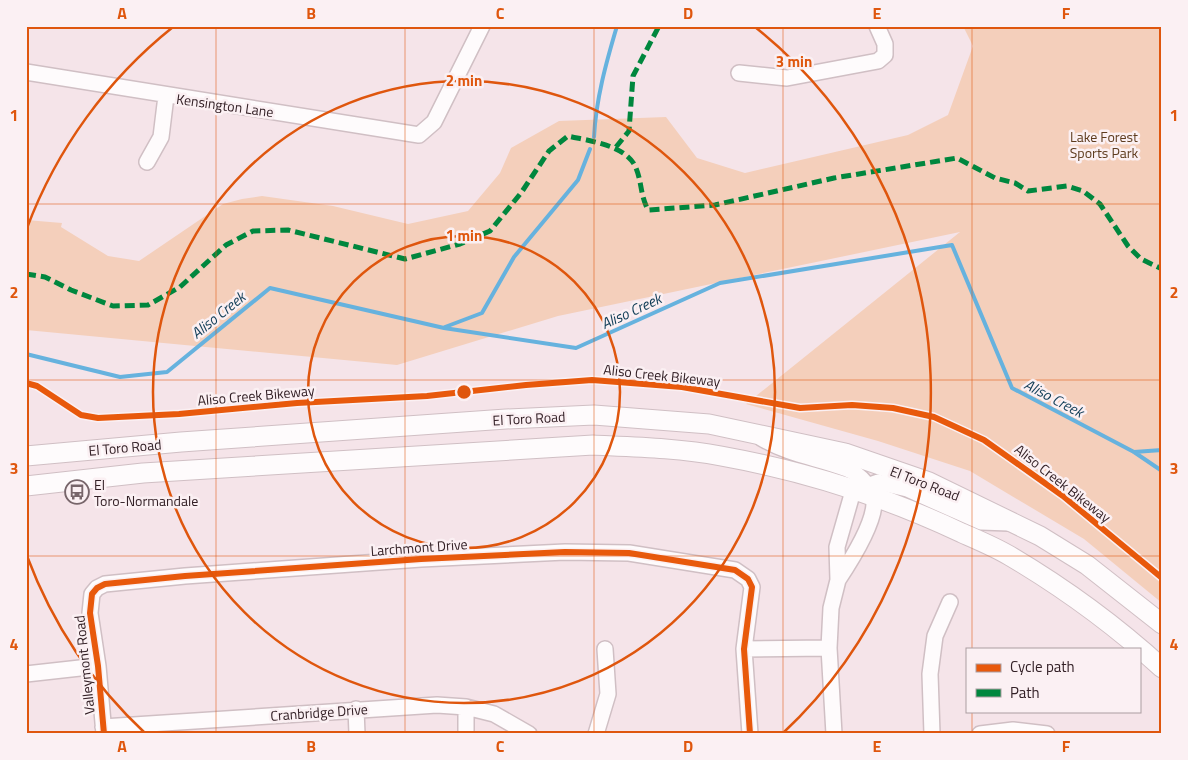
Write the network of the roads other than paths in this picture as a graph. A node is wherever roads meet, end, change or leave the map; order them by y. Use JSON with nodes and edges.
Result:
{"nodes":[{"id":1,"x":482,"y":26,"type":"edge"},
{"id":2,"x":877,"y":26,"type":"edge"},
{"id":3,"x":26,"y":72,"type":"edge"},
{"id":4,"x":739,"y":74,"type":"dead end"},
{"id":5,"x":166,"y":96,"type":"junction"},
{"id":6,"x":147,"y":162,"type":"dead end"},
{"id":7,"x":753,"y":433,"type":"junction"},
{"id":8,"x":26,"y":456,"type":"edge"},
{"id":9,"x":26,"y":486,"type":"edge"},
{"id":10,"x":864,"y":491,"type":"junction"},
{"id":11,"x":1015,"y":523,"type":"junction"},
{"id":12,"x":838,"y":580,"type":"junction"},
{"id":13,"x":92,"y":594,"type":"joint"},
{"id":14,"x":950,"y":602,"type":"dead end"},
{"id":15,"x":1162,"y":624,"type":"edge"},
{"id":16,"x":829,"y":648,"type":"junction"},
{"id":17,"x":1138,"y":648,"type":"edge"},
{"id":18,"x":605,"y":649,"type":"dead end"},
{"id":19,"x":744,"y":650,"type":"junction"},
{"id":20,"x":1140,"y":650,"type":"edge"},
{"id":21,"x":98,"y":666,"type":"junction"},
{"id":22,"x":1162,"y":668,"type":"edge"},
{"id":23,"x":26,"y":674,"type":"edge"},
{"id":24,"x":466,"y":708,"type":"junction"},
{"id":25,"x":356,"y":709,"type":"junction"},
{"id":26,"x":104,"y":730,"type":"edge"},
{"id":27,"x":358,"y":734,"type":"edge"},
{"id":28,"x":466,"y":734,"type":"edge"},
{"id":29,"x":529,"y":734,"type":"edge"},
{"id":30,"x":596,"y":734,"type":"edge"},
{"id":31,"x":750,"y":734,"type":"edge"},
{"id":32,"x":834,"y":734,"type":"edge"},
{"id":33,"x":932,"y":734,"type":"edge"},
{"id":34,"x":980,"y":734,"type":"edge"},
{"id":35,"x":1047,"y":734,"type":"edge"}],
"edges":[{"from":1,"to":5,"type":"street","name":"Kensington Lane"},
{"from":2,"to":4,"type":"street"},
{"from":3,"to":5,"type":"street","name":"Kensington Lane"},
{"from":5,"to":6,"type":"street"},
{"from":7,"to":8,"type":"main road","name":"El Toro Road"},
{"from":7,"to":10,"type":"street"},
{"from":7,"to":11,"type":"main road","name":"El Toro Road"},
{"from":9,"to":10,"type":"main road","name":"El Toro Road"},
{"from":10,"to":11,"type":"street","name":"El Toro Road"},
{"from":10,"to":12,"type":"street"},
{"from":10,"to":12,"type":"street"},
{"from":10,"to":17,"type":"main road","name":"El Toro Road"},
{"from":11,"to":15,"type":"main road","name":"El Toro Road"},
{"from":12,"to":16,"type":"street"},
{"from":13,"to":19,"type":"street","name":"Larchmont Drive"},
{"from":13,"to":21,"type":"street","name":"Valleymont Road"},
{"from":14,"to":33,"type":"street"},
{"from":16,"to":19,"type":"street"},
{"from":16,"to":32,"type":"street"},
{"from":18,"to":30,"type":"street"},
{"from":19,"to":31,"type":"street"},
{"from":20,"to":22,"type":"main road","name":"El Toro Road"},
{"from":21,"to":23,"type":"street"},
{"from":21,"to":26,"type":"street","name":"Valleymont Road"},
{"from":24,"to":25,"type":"street","name":"Cranbridge Drive"},
{"from":24,"to":28,"type":"street"},
{"from":24,"to":29,"type":"street","name":"Cranbridge Drive"},
{"from":25,"to":26,"type":"street","name":"Cranbridge Drive"},
{"from":25,"to":27,"type":"street"},
{"from":34,"to":35,"type":"street"}]}
